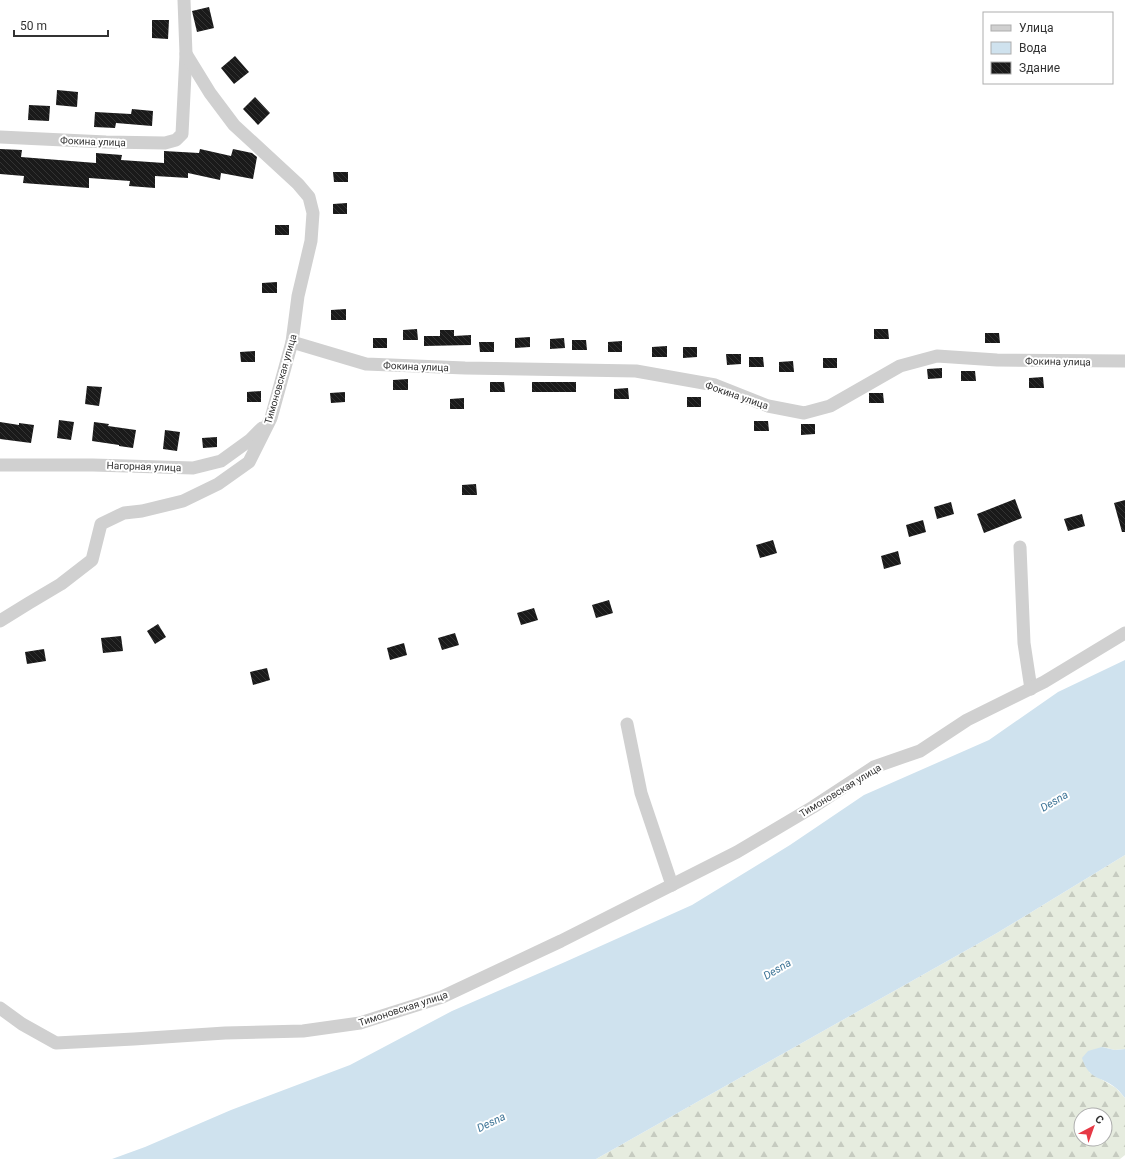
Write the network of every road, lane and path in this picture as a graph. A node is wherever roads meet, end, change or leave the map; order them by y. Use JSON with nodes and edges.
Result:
{"nodes":[{"id":1,"x":184,"y":0,"type":"edge"},
{"id":2,"x":186,"y":54,"type":"junction"},
{"id":3,"x":0,"y":137,"type":"edge"},
{"id":4,"x":292,"y":342,"type":"junction"},
{"id":5,"x":1125,"y":361,"type":"edge"},
{"id":6,"x":271,"y":418,"type":"junction"},
{"id":7,"x":0,"y":465,"type":"edge"},
{"id":8,"x":1020,"y":547,"type":"dead end"},
{"id":9,"x":0,"y":622,"type":"edge"},
{"id":10,"x":1125,"y":633,"type":"edge"},
{"id":11,"x":1031,"y":688,"type":"junction"},
{"id":12,"x":627,"y":724,"type":"dead end"},
{"id":13,"x":672,"y":885,"type":"junction"},
{"id":14,"x":0,"y":1008,"type":"edge"}],
"edges":[{"from":1,"to":2,"type":"street"},
{"from":2,"to":3,"type":"street","name":"Фокина улица"},
{"from":2,"to":4,"type":"street","name":"Тимоновская улица"},
{"from":4,"to":5,"type":"street","name":"Фокина улица"},
{"from":4,"to":6,"type":"street","name":"Тимоновская улица"},
{"from":6,"to":7,"type":"street","name":"Нагорная улица"},
{"from":6,"to":9,"type":"street","name":"Тимоновская улица"},
{"from":8,"to":11,"type":"street"},
{"from":10,"to":11,"type":"street","name":"Тимоновская улица"},
{"from":11,"to":13,"type":"street","name":"Тимоновская улица"},
{"from":12,"to":13,"type":"street"},
{"from":13,"to":14,"type":"street","name":"Тимоновская улица"}]}
